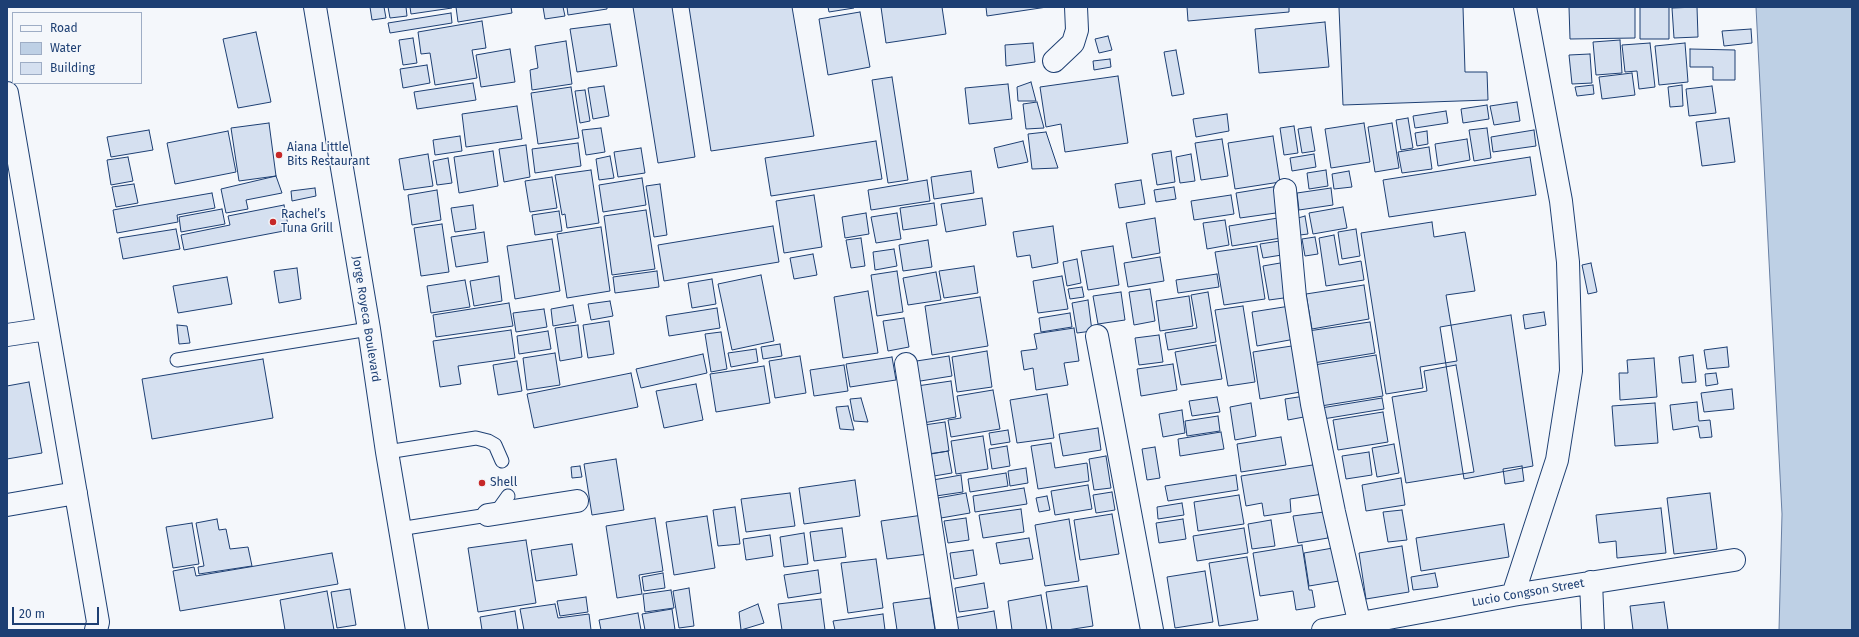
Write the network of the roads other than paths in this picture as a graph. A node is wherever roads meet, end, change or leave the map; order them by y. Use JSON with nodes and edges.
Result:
{"nodes":[{"id":1,"x":315,"y":7,"type":"edge"},
{"id":2,"x":1076,"y":7,"type":"edge"},
{"id":3,"x":1525,"y":7,"type":"edge"},
{"id":4,"x":1054,"y":61,"type":"dead end"},
{"id":5,"x":7,"y":93,"type":"edge"},
{"id":6,"x":13,"y":170,"type":"edge"},
{"id":7,"x":1285,"y":190,"type":"dead end"},
{"id":8,"x":47,"y":329,"type":"junction"},
{"id":9,"x":369,"y":329,"type":"junction"},
{"id":10,"x":7,"y":335,"type":"edge"},
{"id":11,"x":1097,"y":336,"type":"dead end"},
{"id":12,"x":177,"y":360,"type":"dead end"},
{"id":13,"x":906,"y":364,"type":"dead end"},
{"id":14,"x":387,"y":452,"type":"junction"},
{"id":15,"x":502,"y":461,"type":"dead end"},
{"id":16,"x":76,"y":493,"type":"junction"},
{"id":17,"x":508,"y":496,"type":"dead end"},
{"id":18,"x":577,"y":501,"type":"dead end"},
{"id":19,"x":7,"y":505,"type":"edge"},
{"id":20,"x":488,"y":515,"type":"junction"},
{"id":21,"x":399,"y":529,"type":"junction"},
{"id":22,"x":1734,"y":560,"type":"dead end"},
{"id":23,"x":1591,"y":582,"type":"junction"},
{"id":24,"x":1513,"y":595,"type":"junction"},
{"id":25,"x":1360,"y":627,"type":"edge"},
{"id":26,"x":96,"y":630,"type":"edge"},
{"id":27,"x":418,"y":630,"type":"edge"},
{"id":28,"x":947,"y":630,"type":"edge"},
{"id":29,"x":1152,"y":630,"type":"edge"},
{"id":30,"x":1323,"y":630,"type":"edge"},
{"id":31,"x":1593,"y":630,"type":"edge"}],
"edges":[{"from":1,"to":9,"type":"street","name":"Jorge Royeca Boulevard"},
{"from":2,"to":4,"type":"street"},
{"from":3,"to":24,"type":"street"},
{"from":5,"to":6,"type":"street"},
{"from":6,"to":8,"type":"street"},
{"from":7,"to":25,"type":"street"},
{"from":8,"to":10,"type":"street"},
{"from":8,"to":16,"type":"street"},
{"from":9,"to":12,"type":"lane"},
{"from":9,"to":14,"type":"street","name":"Jorge Royeca Boulevard"},
{"from":11,"to":29,"type":"street"},
{"from":13,"to":28,"type":"street"},
{"from":14,"to":15,"type":"lane"},
{"from":14,"to":21,"type":"street","name":"Jorge Royeca Boulevard"},
{"from":16,"to":19,"type":"street"},
{"from":16,"to":26,"type":"street"},
{"from":17,"to":20,"type":"lane"},
{"from":18,"to":20,"type":"street"},
{"from":20,"to":21,"type":"lane"},
{"from":21,"to":27,"type":"street","name":"Jorge Royeca Boulevard"},
{"from":22,"to":23,"type":"street","name":"Lucio Congson Street"},
{"from":23,"to":24,"type":"street","name":"Lucio Congson Street"},
{"from":23,"to":31,"type":"street"},
{"from":24,"to":25,"type":"street","name":"Lucio Congson Street"},
{"from":25,"to":30,"type":"street","name":"Lucio Congson Street"}]}
